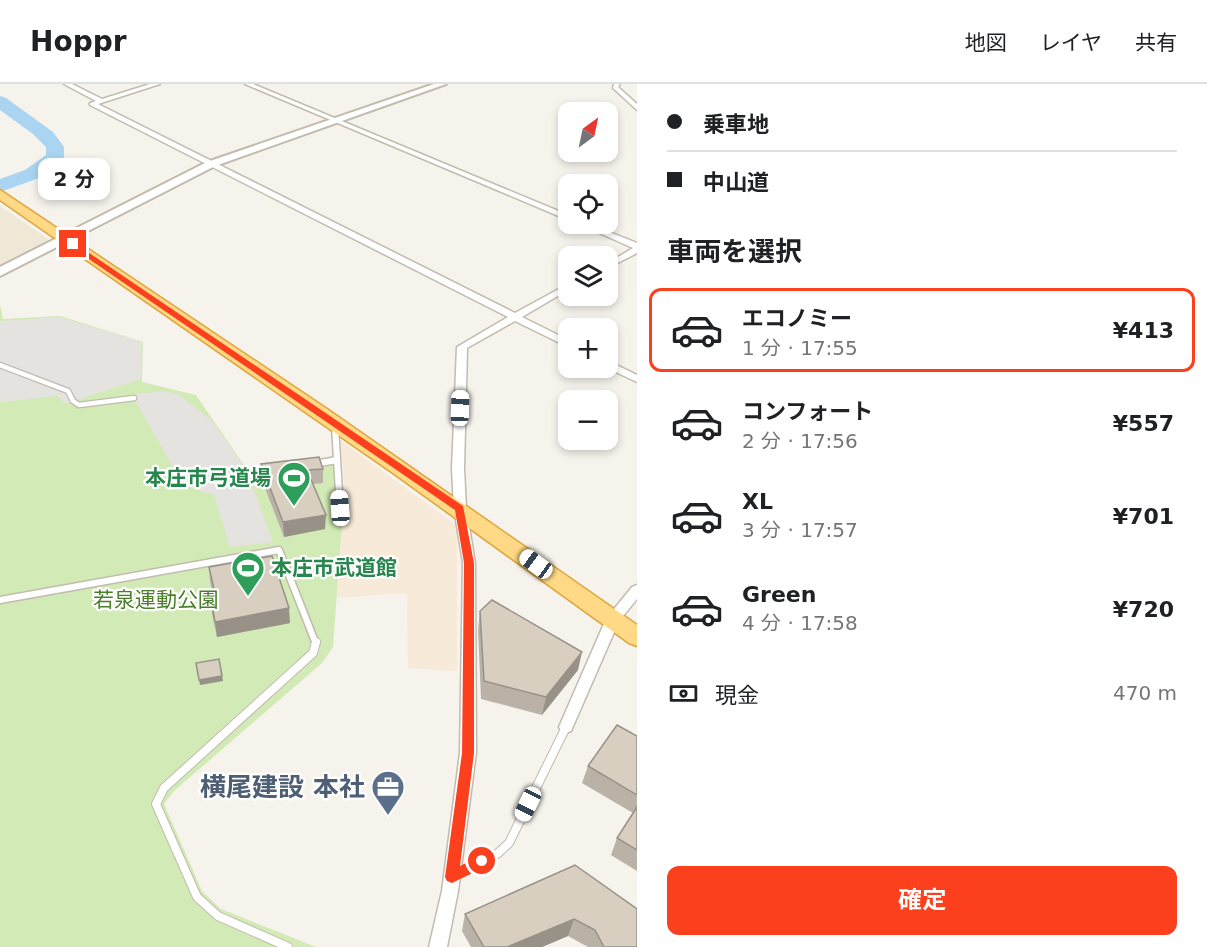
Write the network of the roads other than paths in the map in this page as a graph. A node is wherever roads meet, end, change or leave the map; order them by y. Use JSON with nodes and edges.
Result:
{"nodes":[{"id":1,"x":68,"y":84,"type":"edge"},
{"id":2,"x":157,"y":84,"type":"edge"},
{"id":3,"x":248,"y":84,"type":"edge"},
{"id":4,"x":442,"y":84,"type":"edge"},
{"id":5,"x":617,"y":84,"type":"edge"},
{"id":6,"x":100,"y":100,"type":"junction"},
{"id":7,"x":637,"y":108,"type":"edge"},
{"id":8,"x":337,"y":120,"type":"junction"},
{"id":9,"x":211,"y":164,"type":"junction"},
{"id":10,"x":0,"y":194,"type":"edge"},
{"id":11,"x":558,"y":214,"type":"edge"},
{"id":12,"x":606,"y":234,"type":"edge"},
{"id":13,"x":63,"y":238,"type":"junction"},
{"id":14,"x":637,"y":248,"type":"edge"},
{"id":15,"x":618,"y":260,"type":"edge"},
{"id":16,"x":0,"y":272,"type":"edge"},
{"id":17,"x":558,"y":293,"type":"edge"},
{"id":18,"x":514,"y":317,"type":"junction"},
{"id":19,"x":558,"y":339,"type":"edge"},
{"id":20,"x":0,"y":364,"type":"edge"},
{"id":21,"x":618,"y":369,"type":"edge"},
{"id":22,"x":637,"y":379,"type":"edge"},
{"id":23,"x":134,"y":398,"type":"dead end"},
{"id":24,"x":335,"y":425,"type":"junction"},
{"id":25,"x":337,"y":460,"type":"junction"},
{"id":26,"x":304,"y":465,"type":"edge"},
{"id":27,"x":271,"y":471,"type":"edge"},
{"id":28,"x":249,"y":475,"type":"dead end"},
{"id":29,"x":340,"y":508,"type":"dead end"},
{"id":30,"x":459,"y":508,"type":"junction"},
{"id":31,"x":637,"y":590,"type":"edge"},
{"id":32,"x":0,"y":600,"type":"edge"},
{"id":33,"x":613,"y":619,"type":"junction"},
{"id":34,"x":637,"y":637,"type":"edge"},
{"id":35,"x":566,"y":727,"type":"joint"},
{"id":36,"x":452,"y":877,"type":"junction"},
{"id":37,"x":288,"y":947,"type":"edge"},
{"id":38,"x":438,"y":947,"type":"edge"}],
"edges":[{"from":1,"to":6,"type":"street"},
{"from":2,"to":6,"type":"street"},
{"from":3,"to":8,"type":"street"},
{"from":4,"to":8,"type":"street"},
{"from":5,"to":7,"type":"street"},
{"from":6,"to":9,"type":"street"},
{"from":8,"to":9,"type":"street"},
{"from":8,"to":11,"type":"street"},
{"from":9,"to":13,"type":"street"},
{"from":9,"to":18,"type":"street"},
{"from":10,"to":13,"type":"highway"},
{"from":12,"to":14,"type":"street"},
{"from":13,"to":16,"type":"street"},
{"from":13,"to":24,"type":"highway"},
{"from":14,"to":15,"type":"street"},
{"from":17,"to":18,"type":"street"},
{"from":18,"to":19,"type":"street"},
{"from":18,"to":30,"type":"street"},
{"from":20,"to":23,"type":"lane"},
{"from":21,"to":22,"type":"street"},
{"from":24,"to":25,"type":"lane"},
{"from":24,"to":30,"type":"highway"},
{"from":25,"to":26,"type":"lane"},
{"from":25,"to":29,"type":"lane"},
{"from":27,"to":28,"type":"lane"},
{"from":30,"to":33,"type":"highway"},
{"from":30,"to":36,"type":"street"},
{"from":31,"to":33,"type":"street"},
{"from":32,"to":37,"type":"lane"},
{"from":33,"to":34,"type":"highway"},
{"from":33,"to":35,"type":"street"},
{"from":35,"to":36,"type":"lane"},
{"from":36,"to":38,"type":"street"}]}
